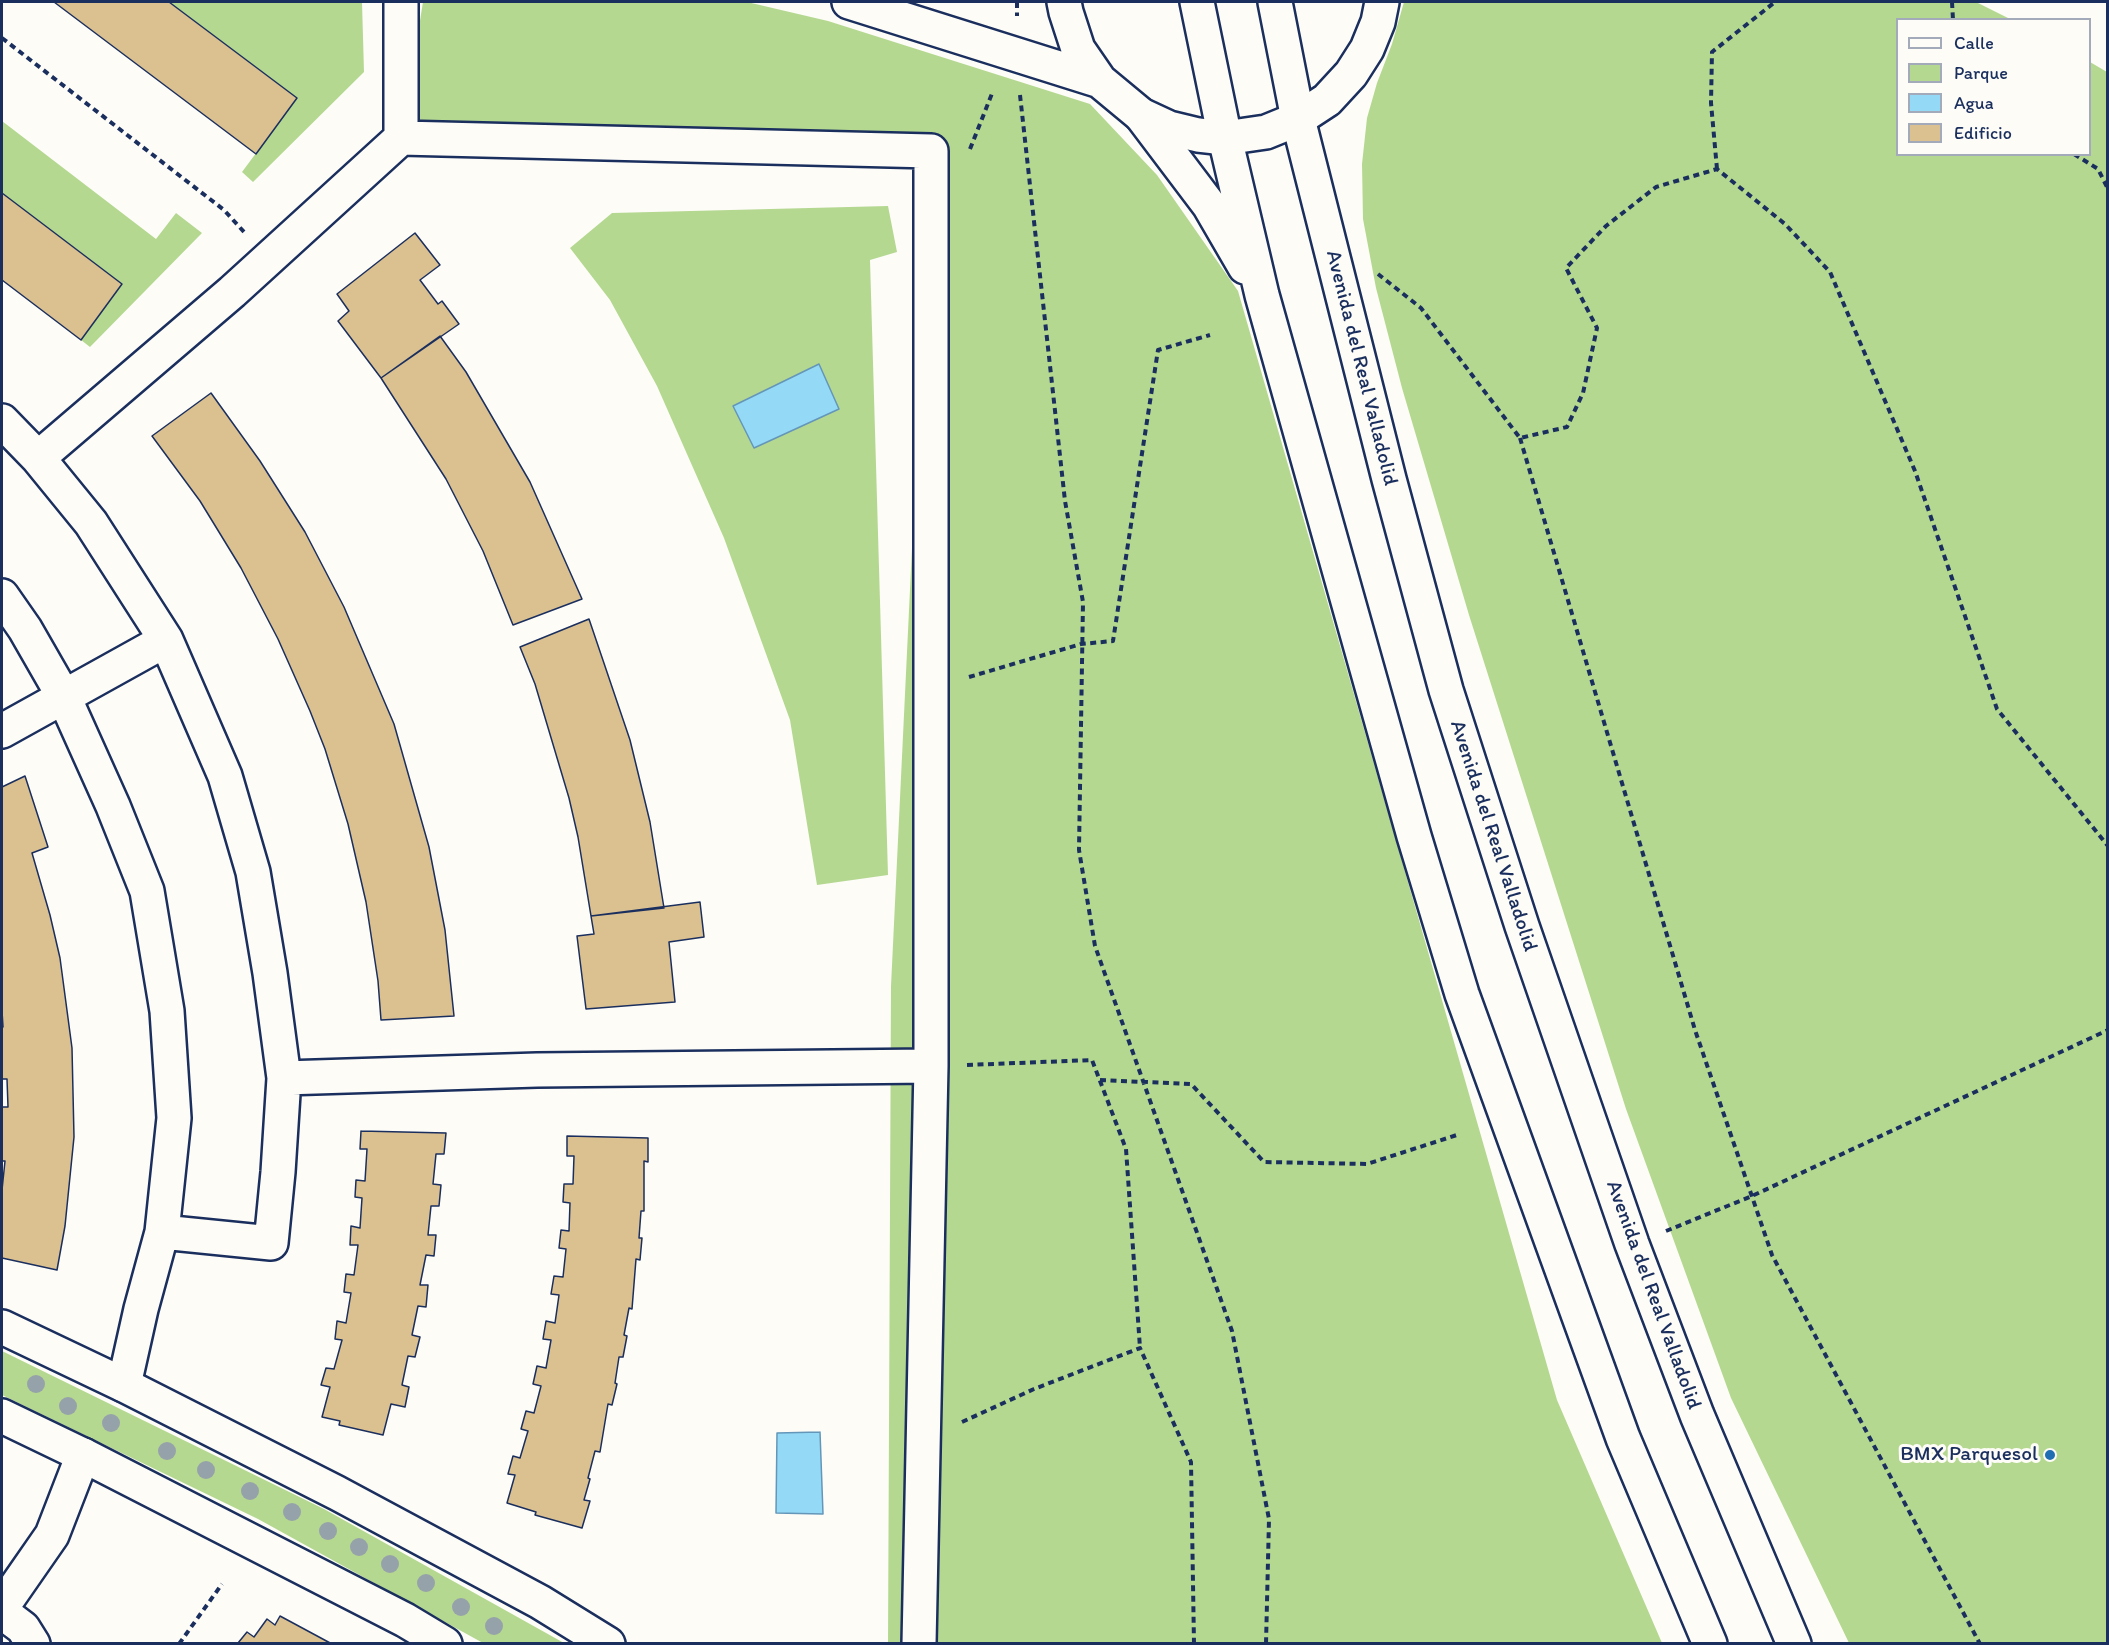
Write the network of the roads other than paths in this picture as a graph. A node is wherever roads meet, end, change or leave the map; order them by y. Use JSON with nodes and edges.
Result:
{"nodes":[{"id":1,"x":401,"y":2,"type":"edge"},
{"id":2,"x":849,"y":2,"type":"edge"},
{"id":3,"x":1064,"y":2,"type":"edge"},
{"id":4,"x":1197,"y":2,"type":"edge"},
{"id":5,"x":1275,"y":2,"type":"edge"},
{"id":6,"x":1382,"y":2,"type":"edge"},
{"id":7,"x":1100,"y":81,"type":"junction"},
{"id":8,"x":1141,"y":115,"type":"junction"},
{"id":9,"x":1298,"y":119,"type":"junction"},
{"id":10,"x":401,"y":138,"type":"junction"},
{"id":11,"x":1225,"y":138,"type":"junction"},
{"id":12,"x":1262,"y":296,"type":"junction"},
{"id":13,"x":2,"y":421,"type":"edge"},
{"id":14,"x":38,"y":458,"type":"junction"},
{"id":15,"x":2,"y":596,"type":"edge"},
{"id":16,"x":166,"y":640,"type":"junction"},
{"id":17,"x":64,"y":697,"type":"junction"},
{"id":18,"x":2,"y":731,"type":"edge"},
{"id":19,"x":931,"y":1066,"type":"junction"},
{"id":20,"x":284,"y":1078,"type":"junction"},
{"id":21,"x":162,"y":1232,"type":"junction"},
{"id":22,"x":2,"y":1327,"type":"edge"},
{"id":23,"x":124,"y":1385,"type":"junction"},
{"id":24,"x":2,"y":1416,"type":"edge"},
{"id":25,"x":83,"y":1455,"type":"junction"},
{"id":26,"x":2,"y":1607,"type":"edge"},
{"id":27,"x":2,"y":1612,"type":"edge"},
{"id":28,"x":33,"y":1644,"type":"edge"},
{"id":29,"x":445,"y":1644,"type":"edge"},
{"id":30,"x":608,"y":1644,"type":"edge"},
{"id":31,"x":919,"y":1644,"type":"edge"},
{"id":32,"x":1710,"y":1644,"type":"edge"},
{"id":33,"x":1794,"y":1644,"type":"edge"}],
"edges":[{"from":1,"to":10,"type":"main road"},
{"from":2,"to":7,"type":"main road"},
{"from":3,"to":7,"type":"main road"},
{"from":4,"to":11,"type":"main road"},
{"from":5,"to":9,"type":"main road","name":"Avenida del Real Valladolid"},
{"from":6,"to":9,"type":"main road"},
{"from":7,"to":8,"type":"main road"},
{"from":8,"to":11,"type":"main road"},
{"from":8,"to":12,"type":"main road"},
{"from":9,"to":11,"type":"main road"},
{"from":9,"to":33,"type":"main road","name":"Avenida del Real Valladolid"},
{"from":10,"to":14,"type":"main road"},
{"from":10,"to":19,"type":"main road"},
{"from":11,"to":12,"type":"main road"},
{"from":12,"to":32,"type":"main road"},
{"from":13,"to":14,"type":"main road"},
{"from":14,"to":16,"type":"main road"},
{"from":15,"to":17,"type":"main road"},
{"from":16,"to":17,"type":"main road"},
{"from":16,"to":20,"type":"main road"},
{"from":17,"to":18,"type":"main road"},
{"from":17,"to":21,"type":"main road"},
{"from":19,"to":20,"type":"main road"},
{"from":19,"to":31,"type":"main road"},
{"from":20,"to":21,"type":"main road"},
{"from":21,"to":23,"type":"main road"},
{"from":22,"to":23,"type":"main road"},
{"from":23,"to":30,"type":"main road"},
{"from":24,"to":25,"type":"main road"},
{"from":25,"to":26,"type":"main road"},
{"from":25,"to":29,"type":"main road"},
{"from":27,"to":28,"type":"main road"}]}
